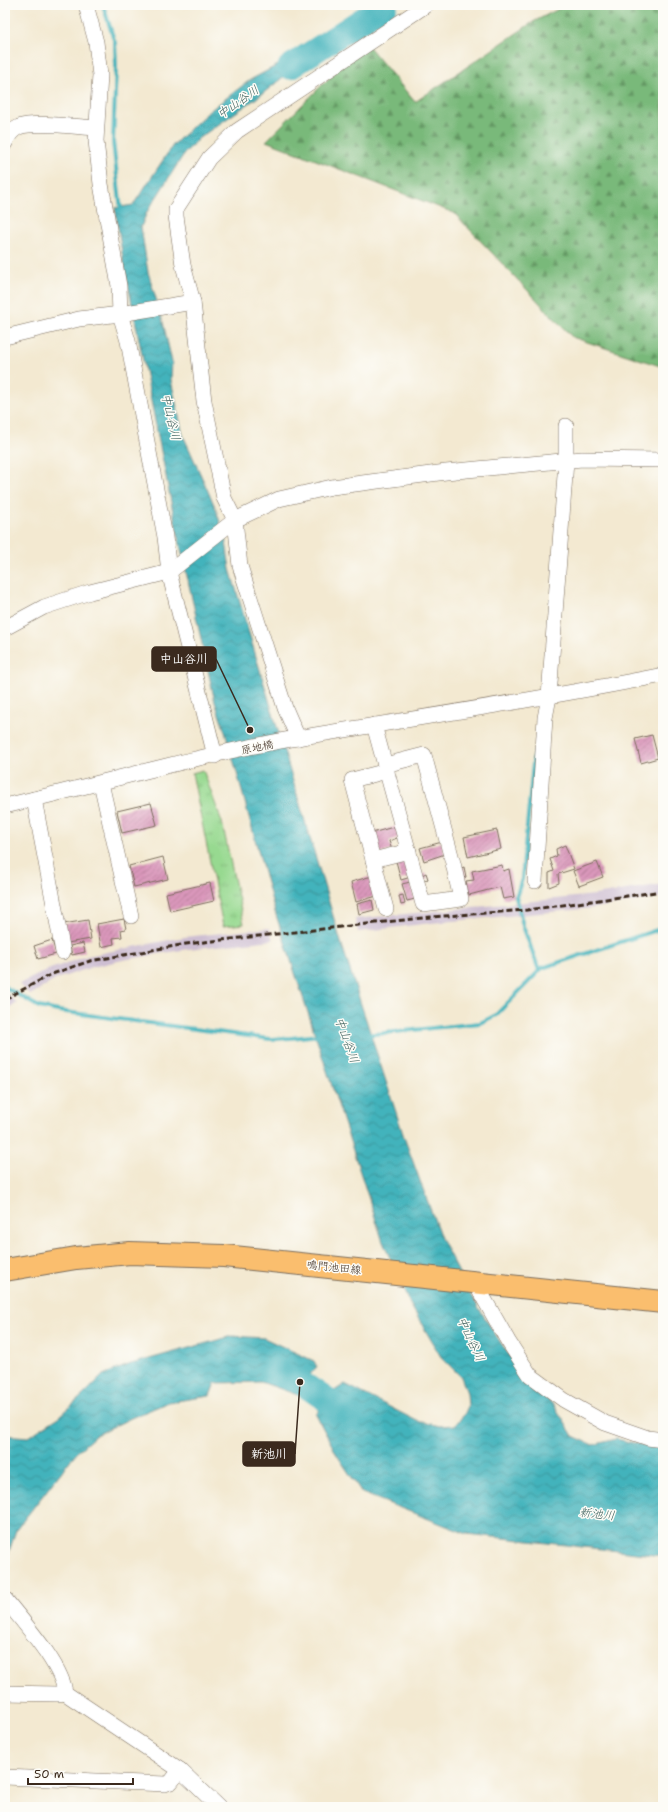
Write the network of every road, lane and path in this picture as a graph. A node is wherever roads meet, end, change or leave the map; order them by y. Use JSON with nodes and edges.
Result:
{"nodes":[{"id":1,"x":86,"y":5,"type":"edge"},
{"id":2,"x":426,"y":5,"type":"edge"},
{"id":3,"x":96,"y":128,"type":"junction"},
{"id":4,"x":5,"y":143,"type":"edge"},
{"id":5,"x":190,"y":303,"type":"junction"},
{"id":6,"x":125,"y":313,"type":"junction"},
{"id":7,"x":5,"y":337,"type":"edge"},
{"id":8,"x":566,"y":426,"type":"dead end"},
{"id":9,"x":663,"y":460,"type":"edge"},
{"id":10,"x":566,"y":461,"type":"junction"},
{"id":11,"x":231,"y":523,"type":"junction"},
{"id":12,"x":173,"y":569,"type":"junction"},
{"id":13,"x":5,"y":628,"type":"edge"},
{"id":14,"x":663,"y":675,"type":"edge"},
{"id":15,"x":549,"y":697,"type":"junction"},
{"id":16,"x":374,"y":725,"type":"junction"},
{"id":17,"x":294,"y":739,"type":"junction"},
{"id":18,"x":219,"y":755,"type":"junction"},
{"id":19,"x":386,"y":768,"type":"junction"},
{"id":20,"x":101,"y":783,"type":"junction"},
{"id":21,"x":34,"y":799,"type":"junction"},
{"id":22,"x":5,"y":806,"type":"edge"},
{"id":23,"x":409,"y":851,"type":"junction"},
{"id":24,"x":373,"y":860,"type":"junction"},
{"id":25,"x":535,"y":881,"type":"dead end"},
{"id":26,"x":386,"y":909,"type":"dead end"},
{"id":27,"x":131,"y":916,"type":"dead end"},
{"id":28,"x":63,"y":952,"type":"dead end"},
{"id":29,"x":5,"y":1270,"type":"edge"},
{"id":30,"x":470,"y":1281,"type":"junction"},
{"id":31,"x":663,"y":1302,"type":"edge"},
{"id":32,"x":663,"y":1440,"type":"edge"},
{"id":33,"x":5,"y":1599,"type":"edge"},
{"id":34,"x":5,"y":1693,"type":"edge"},
{"id":35,"x":65,"y":1693,"type":"junction"},
{"id":36,"x":180,"y":1770,"type":"junction"},
{"id":37,"x":5,"y":1778,"type":"edge"},
{"id":38,"x":219,"y":1807,"type":"edge"}],
"edges":[{"from":1,"to":3,"type":"street"},
{"from":2,"to":5,"type":"street"},
{"from":3,"to":4,"type":"street"},
{"from":3,"to":6,"type":"street"},
{"from":5,"to":6,"type":"street"},
{"from":5,"to":11,"type":"street"},
{"from":6,"to":7,"type":"street"},
{"from":6,"to":12,"type":"street"},
{"from":8,"to":10,"type":"street"},
{"from":9,"to":10,"type":"street"},
{"from":10,"to":11,"type":"street"},
{"from":10,"to":15,"type":"street"},
{"from":11,"to":12,"type":"street"},
{"from":11,"to":17,"type":"street"},
{"from":12,"to":13,"type":"street"},
{"from":12,"to":18,"type":"street"},
{"from":14,"to":15,"type":"street","name":"原地橋"},
{"from":15,"to":16,"type":"street","name":"原地橋"},
{"from":15,"to":25,"type":"street"},
{"from":16,"to":17,"type":"street","name":"原地橋"},
{"from":16,"to":19,"type":"street"},
{"from":17,"to":18,"type":"street","name":"原地橋"},
{"from":18,"to":20,"type":"street","name":"原地橋"},
{"from":19,"to":23,"type":"street"},
{"from":19,"to":23,"type":"street"},
{"from":19,"to":24,"type":"street"},
{"from":20,"to":21,"type":"street","name":"原地橋"},
{"from":20,"to":27,"type":"street"},
{"from":21,"to":22,"type":"street","name":"原地橋"},
{"from":21,"to":28,"type":"street"},
{"from":23,"to":24,"type":"street"},
{"from":24,"to":26,"type":"street"},
{"from":29,"to":30,"type":"main road","name":"鳴門池田線"},
{"from":30,"to":31,"type":"main road","name":"鳴門池田線"},
{"from":30,"to":32,"type":"street"},
{"from":33,"to":35,"type":"street"},
{"from":34,"to":35,"type":"street"},
{"from":35,"to":36,"type":"street"},
{"from":36,"to":37,"type":"street"},
{"from":36,"to":38,"type":"street"}]}
